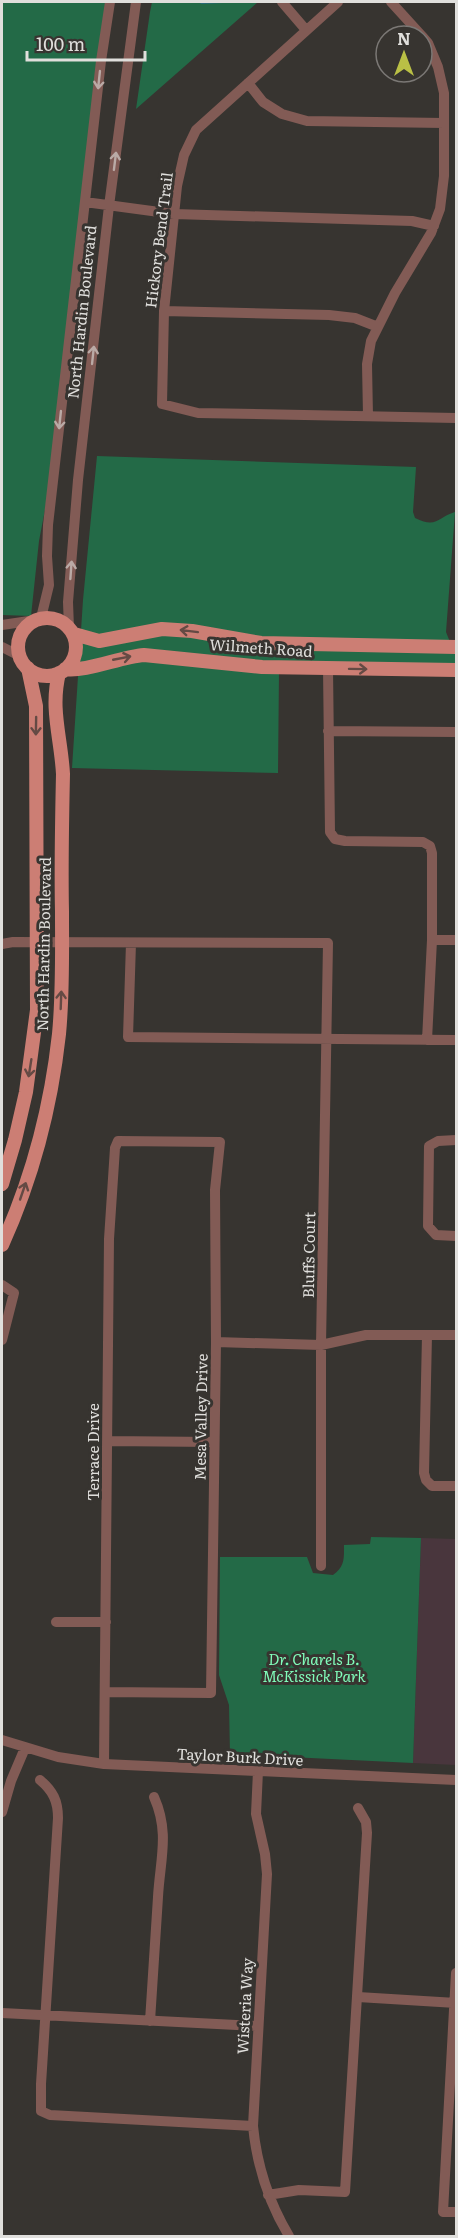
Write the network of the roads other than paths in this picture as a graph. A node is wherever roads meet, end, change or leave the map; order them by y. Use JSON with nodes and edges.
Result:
{"nodes":[{"id":1,"x":110,"y":2,"type":"edge"},
{"id":2,"x":136,"y":2,"type":"edge"},
{"id":3,"x":282,"y":2,"type":"edge"},
{"id":4,"x":338,"y":2,"type":"edge"},
{"id":5,"x":391,"y":2,"type":"edge"},
{"id":6,"x":411,"y":24,"type":"edge"},
{"id":7,"x":306,"y":30,"type":"junction"},
{"id":8,"x":434,"y":57,"type":"edge"},
{"id":9,"x":248,"y":83,"type":"junction"},
{"id":10,"x":444,"y":123,"type":"junction"},
{"id":11,"x":86,"y":202,"type":"junction"},
{"id":12,"x":109,"y":206,"type":"junction"},
{"id":13,"x":174,"y":214,"type":"junction"},
{"id":14,"x":434,"y":226,"type":"junction"},
{"id":15,"x":164,"y":311,"type":"junction"},
{"id":16,"x":378,"y":327,"type":"junction"},
{"id":17,"x":368,"y":416,"type":"junction"},
{"id":18,"x":456,"y":418,"type":"edge"},
{"id":19,"x":38,"y":619,"type":"junction"},
{"id":20,"x":2,"y":625,"type":"edge"},
{"id":21,"x":71,"y":631,"type":"junction"},
{"id":22,"x":2,"y":647,"type":"edge"},
{"id":23,"x":456,"y":647,"type":"edge"},
{"id":24,"x":20,"y":656,"type":"junction"},
{"id":25,"x":28,"y":668,"type":"junction"},
{"id":26,"x":328,"y":668,"type":"junction"},
{"id":27,"x":456,"y":670,"type":"edge"},
{"id":28,"x":62,"y":671,"type":"junction"},
{"id":29,"x":328,"y":731,"type":"junction"},
{"id":30,"x":456,"y":732,"type":"edge"},
{"id":31,"x":37,"y":801,"type":"junction"},
{"id":32,"x":63,"y":801,"type":"junction"},
{"id":33,"x":432,"y":940,"type":"junction"},
{"id":34,"x":456,"y":940,"type":"edge"},
{"id":35,"x":38,"y":943,"type":"junction"},
{"id":36,"x":62,"y":943,"type":"junction"},
{"id":37,"x":131,"y":943,"type":"junction"},
{"id":38,"x":2,"y":944,"type":"edge"},
{"id":39,"x":326,"y":1039,"type":"junction"},
{"id":40,"x":427,"y":1040,"type":"junction"},
{"id":41,"x":456,"y":1040,"type":"edge"},
{"id":42,"x":456,"y":1140,"type":"edge"},
{"id":43,"x":118,"y":1141,"type":"joint"},
{"id":44,"x":2,"y":1184,"type":"edge"},
{"id":45,"x":456,"y":1236,"type":"edge"},
{"id":46,"x":2,"y":1245,"type":"edge"},
{"id":47,"x":2,"y":1285,"type":"edge"},
{"id":48,"x":427,"y":1335,"type":"junction"},
{"id":49,"x":456,"y":1335,"type":"edge"},
{"id":50,"x":2,"y":1340,"type":"edge"},
{"id":51,"x":216,"y":1342,"type":"junction"},
{"id":52,"x":321,"y":1345,"type":"junction"},
{"id":53,"x":107,"y":1441,"type":"junction"},
{"id":54,"x":214,"y":1442,"type":"junction"},
{"id":55,"x":456,"y":1486,"type":"edge"},
{"id":56,"x":321,"y":1566,"type":"dead end"},
{"id":57,"x":56,"y":1622,"type":"dead end"},
{"id":58,"x":106,"y":1622,"type":"junction"},
{"id":59,"x":106,"y":1692,"type":"junction"},
{"id":60,"x":2,"y":1740,"type":"edge"},
{"id":61,"x":25,"y":1748,"type":"junction"},
{"id":62,"x":104,"y":1764,"type":"junction"},
{"id":63,"x":258,"y":1771,"type":"junction"},
{"id":64,"x":40,"y":1780,"type":"dead end"},
{"id":65,"x":456,"y":1780,"type":"edge"},
{"id":66,"x":154,"y":1797,"type":"dead end"},
{"id":67,"x":358,"y":1808,"type":"dead end"},
{"id":68,"x":2,"y":1812,"type":"edge"},
{"id":69,"x":456,"y":1973,"type":"edge"},
{"id":70,"x":358,"y":1997,"type":"junction"},
{"id":71,"x":456,"y":2003,"type":"edge"},
{"id":72,"x":2,"y":2013,"type":"edge"},
{"id":73,"x":45,"y":2015,"type":"junction"},
{"id":74,"x":150,"y":2021,"type":"junction"},
{"id":75,"x":258,"y":2026,"type":"junction"},
{"id":76,"x":453,"y":2104,"type":"edge"},
{"id":77,"x":253,"y":2126,"type":"junction"},
{"id":78,"x":268,"y":2195,"type":"junction"},
{"id":79,"x":456,"y":2212,"type":"edge"},
{"id":80,"x":289,"y":2236,"type":"edge"}],
"edges":[{"from":1,"to":11,"type":"street","name":"North Hardin Boulevard","one_way":true},
{"from":12,"to":2,"type":"street","name":"North Hardin Boulevard","one_way":true},
{"from":3,"to":7,"type":"street"},
{"from":4,"to":7,"type":"street","name":"Hickory Bend Trail"},
{"from":5,"to":6,"type":"street"},
{"from":7,"to":9,"type":"street","name":"Hickory Bend Trail"},
{"from":8,"to":10,"type":"street"},
{"from":9,"to":10,"type":"street"},
{"from":9,"to":13,"type":"street","name":"Hickory Bend Trail"},
{"from":10,"to":14,"type":"street"},
{"from":11,"to":12,"type":"street"},
{"from":11,"to":19,"type":"street","name":"North Hardin Boulevard","one_way":true},
{"from":12,"to":13,"type":"street"},
{"from":21,"to":12,"type":"street","name":"North Hardin Boulevard","one_way":true},
{"from":13,"to":14,"type":"street"},
{"from":13,"to":15,"type":"street","name":"Hickory Bend Trail"},
{"from":14,"to":16,"type":"street"},
{"from":15,"to":16,"type":"street"},
{"from":15,"to":17,"type":"street","name":"Hickory Bend Trail"},
{"from":16,"to":17,"type":"street"},
{"from":17,"to":18,"type":"street"},
{"from":19,"to":20,"type":"street"},
{"from":19,"to":21,"type":"main road"},
{"from":19,"to":24,"type":"main road"},
{"from":23,"to":21,"type":"main road","name":"Wilmeth Road","one_way":true},
{"from":21,"to":28,"type":"main road"},
{"from":22,"to":24,"type":"street"},
{"from":24,"to":25,"type":"main road"},
{"from":25,"to":28,"type":"main road"},
{"from":25,"to":31,"type":"main road","name":"North Hardin Boulevard","one_way":true},
{"from":26,"to":27,"type":"main road","name":"Wilmeth Road","one_way":true},
{"from":28,"to":26,"type":"main road","name":"Wilmeth Road","one_way":true},
{"from":26,"to":29,"type":"street"},
{"from":28,"to":32,"type":"main road","name":"North Hardin Boulevard"},
{"from":29,"to":30,"type":"street"},
{"from":29,"to":33,"type":"street"},
{"from":31,"to":32,"type":"main road"},
{"from":31,"to":35,"type":"main road","name":"North Hardin Boulevard"},
{"from":32,"to":36,"type":"main road","name":"North Hardin Boulevard"},
{"from":33,"to":34,"type":"street"},
{"from":33,"to":40,"type":"street"},
{"from":35,"to":36,"type":"street"},
{"from":35,"to":38,"type":"street"},
{"from":35,"to":44,"type":"main road","name":"North Hardin Boulevard","one_way":true},
{"from":36,"to":37,"type":"street"},
{"from":46,"to":36,"type":"main road","name":"North Hardin Boulevard","one_way":true},
{"from":37,"to":39,"type":"street"},
{"from":37,"to":39,"type":"street","name":"Bluffs Court"},
{"from":39,"to":40,"type":"street"},
{"from":39,"to":52,"type":"street","name":"Bluffs Court"},
{"from":40,"to":41,"type":"street"},
{"from":42,"to":45,"type":"street"},
{"from":43,"to":51,"type":"street","name":"Mesa Valley Drive"},
{"from":43,"to":53,"type":"street","name":"Terrace Drive"},
{"from":47,"to":50,"type":"street"},
{"from":48,"to":49,"type":"street"},
{"from":48,"to":52,"type":"street"},
{"from":48,"to":55,"type":"street"},
{"from":51,"to":52,"type":"street"},
{"from":51,"to":54,"type":"street","name":"Mesa Valley Drive"},
{"from":52,"to":56,"type":"street","name":"Bluffs Court"},
{"from":53,"to":54,"type":"street"},
{"from":53,"to":58,"type":"street","name":"Terrace Drive"},
{"from":54,"to":59,"type":"street","name":"Mesa Valley Drive"},
{"from":57,"to":58,"type":"street"},
{"from":58,"to":59,"type":"street","name":"Terrace Drive"},
{"from":59,"to":62,"type":"street","name":"Terrace Drive"},
{"from":60,"to":61,"type":"street","name":"Taylor Burk Drive"},
{"from":61,"to":62,"type":"street","name":"Taylor Burk Drive"},
{"from":61,"to":68,"type":"street"},
{"from":62,"to":63,"type":"street","name":"Taylor Burk Drive"},
{"from":63,"to":65,"type":"street","name":"Taylor Burk Drive"},
{"from":63,"to":75,"type":"street","name":"Wisteria Way"},
{"from":64,"to":73,"type":"street"},
{"from":66,"to":74,"type":"street"},
{"from":67,"to":70,"type":"street"},
{"from":69,"to":71,"type":"street"},
{"from":70,"to":71,"type":"street"},
{"from":70,"to":78,"type":"street"},
{"from":71,"to":76,"type":"street"},
{"from":72,"to":73,"type":"street"},
{"from":73,"to":74,"type":"street"},
{"from":73,"to":77,"type":"street"},
{"from":74,"to":75,"type":"street"},
{"from":75,"to":77,"type":"street","name":"Wisteria Way"},
{"from":76,"to":79,"type":"street"},
{"from":77,"to":78,"type":"street","name":"Wisteria Way"},
{"from":78,"to":80,"type":"street","name":"Wisteria Way"}]}
